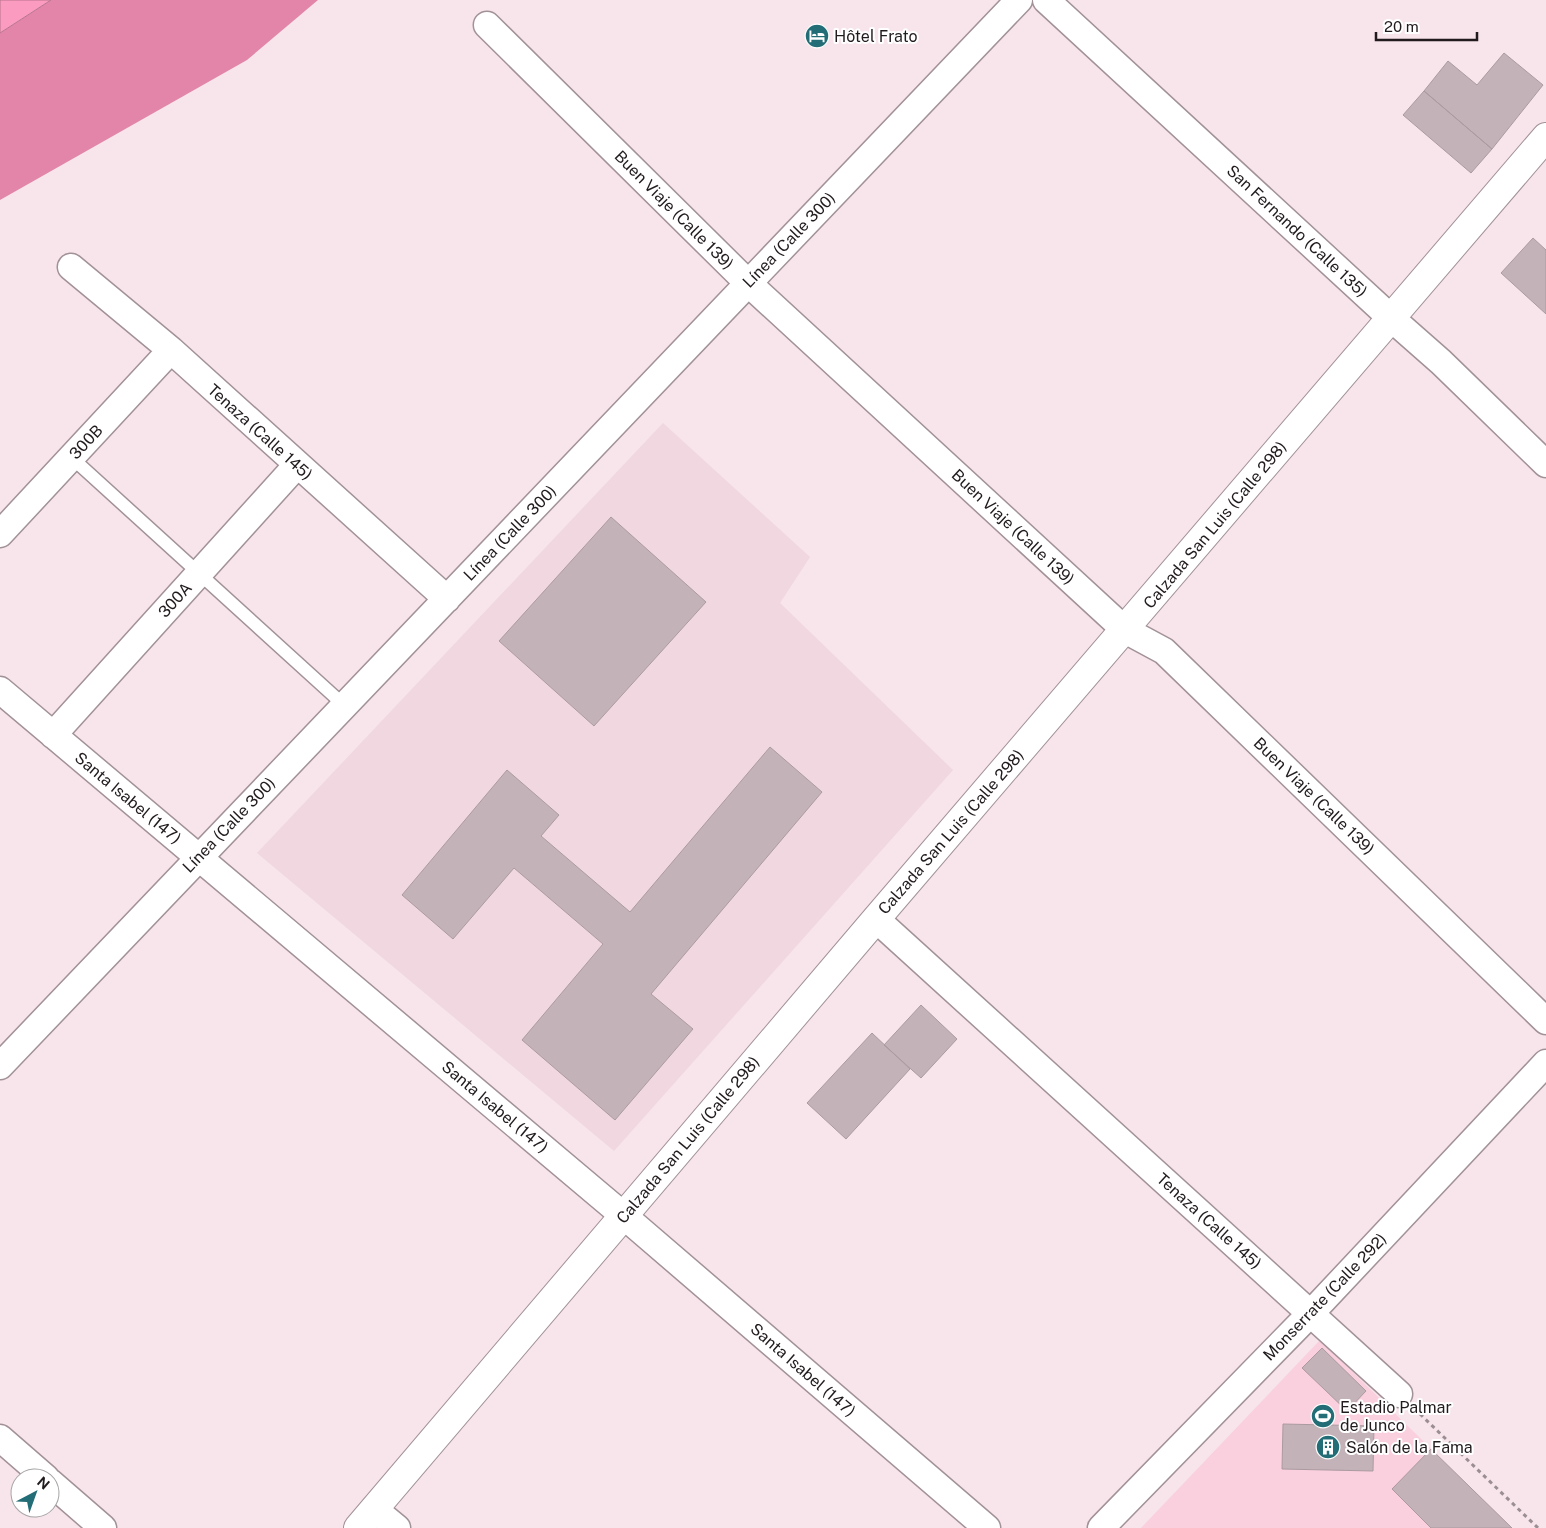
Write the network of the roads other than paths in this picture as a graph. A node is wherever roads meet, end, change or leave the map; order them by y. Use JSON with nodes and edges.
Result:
{"nodes":[{"id":1,"x":1019,"y":0,"type":"edge"},
{"id":2,"x":1046,"y":0,"type":"edge"},
{"id":3,"x":486,"y":25,"type":"dead end"},
{"id":4,"x":1546,"y":137,"type":"edge"},
{"id":5,"x":71,"y":267,"type":"dead end"},
{"id":6,"x":748,"y":283,"type":"junction"},
{"id":7,"x":1391,"y":318,"type":"junction"},
{"id":8,"x":171,"y":350,"type":"junction"},
{"id":9,"x":71,"y":457,"type":"junction"},
{"id":10,"x":1546,"y":464,"type":"edge"},
{"id":11,"x":297,"y":465,"type":"junction"},
{"id":12,"x":0,"y":534,"type":"edge"},
{"id":13,"x":199,"y":573,"type":"junction"},
{"id":14,"x":447,"y":599,"type":"junction"},
{"id":15,"x":1125,"y":630,"type":"junction"},
{"id":16,"x":0,"y":690,"type":"edge"},
{"id":17,"x":345,"y":706,"type":"junction"},
{"id":18,"x":53,"y":735,"type":"junction"},
{"id":19,"x":198,"y":857,"type":"junction"},
{"id":20,"x":876,"y":919,"type":"junction"},
{"id":21,"x":1546,"y":1021,"type":"edge"},
{"id":22,"x":1546,"y":1063,"type":"edge"},
{"id":23,"x":0,"y":1066,"type":"edge"},
{"id":24,"x":624,"y":1216,"type":"junction"},
{"id":25,"x":1311,"y":1314,"type":"junction"},
{"id":26,"x":1399,"y":1394,"type":"road end"},
{"id":27,"x":0,"y":1438,"type":"edge"},
{"id":28,"x":34,"y":1468,"type":"edge"},
{"id":29,"x":60,"y":1491,"type":"edge"},
{"id":30,"x":366,"y":1518,"type":"edge"},
{"id":31,"x":102,"y":1528,"type":"edge"},
{"id":32,"x":397,"y":1528,"type":"edge"},
{"id":33,"x":986,"y":1528,"type":"edge"},
{"id":34,"x":1101,"y":1528,"type":"edge"}],
"edges":[{"from":1,"to":6,"type":"street","name":"Línea (Calle 300)"},
{"from":2,"to":7,"type":"street","name":"San Fernando (Calle 135)"},
{"from":3,"to":6,"type":"street","name":"Buen Viaje (Calle 139)"},
{"from":4,"to":7,"type":"main road","name":"Calzada San Luis (Calle 298)"},
{"from":5,"to":8,"type":"street","name":"Tenaza (Calle 145)"},
{"from":6,"to":14,"type":"street","name":"Línea (Calle 300)"},
{"from":6,"to":15,"type":"street","name":"Buen Viaje (Calle 139)"},
{"from":7,"to":10,"type":"street","name":"San Fernando (Calle 135)"},
{"from":7,"to":15,"type":"main road","name":"Calzada San Luis (Calle 298)"},
{"from":8,"to":9,"type":"street","name":"300B"},
{"from":8,"to":11,"type":"street","name":"Tenaza (Calle 145)"},
{"from":9,"to":12,"type":"street","name":"300B"},
{"from":9,"to":13,"type":"lane"},
{"from":11,"to":13,"type":"street","name":"300A"},
{"from":11,"to":14,"type":"street","name":"Tenaza (Calle 145)"},
{"from":13,"to":17,"type":"lane"},
{"from":13,"to":18,"type":"street","name":"300A"},
{"from":14,"to":17,"type":"street","name":"Línea (Calle 300)"},
{"from":15,"to":20,"type":"main road","name":"Calzada San Luis (Calle 298)"},
{"from":15,"to":21,"type":"street","name":"Buen Viaje (Calle 139)"},
{"from":16,"to":18,"type":"street","name":"Santa Isabel (147)"},
{"from":17,"to":19,"type":"street","name":"Línea (Calle 300)"},
{"from":18,"to":19,"type":"street","name":"Santa Isabel (147)"},
{"from":19,"to":23,"type":"street","name":"Línea (Calle 300)"},
{"from":19,"to":24,"type":"street","name":"Santa Isabel (147)"},
{"from":20,"to":24,"type":"main road","name":"Calzada San Luis (Calle 298)"},
{"from":20,"to":25,"type":"street","name":"Tenaza (Calle 145)"},
{"from":22,"to":25,"type":"street","name":"Monserrate (Calle 292)"},
{"from":24,"to":30,"type":"main road","name":"Calzada San Luis (Calle 298)"},
{"from":24,"to":33,"type":"street","name":"Santa Isabel (147)"},
{"from":25,"to":26,"type":"street","name":"Tenaza (Calle 145)"},
{"from":25,"to":34,"type":"street","name":"Monserrate (Calle 292)"},
{"from":27,"to":28,"type":"street"},
{"from":29,"to":31,"type":"street"},
{"from":30,"to":32,"type":"street"}]}
